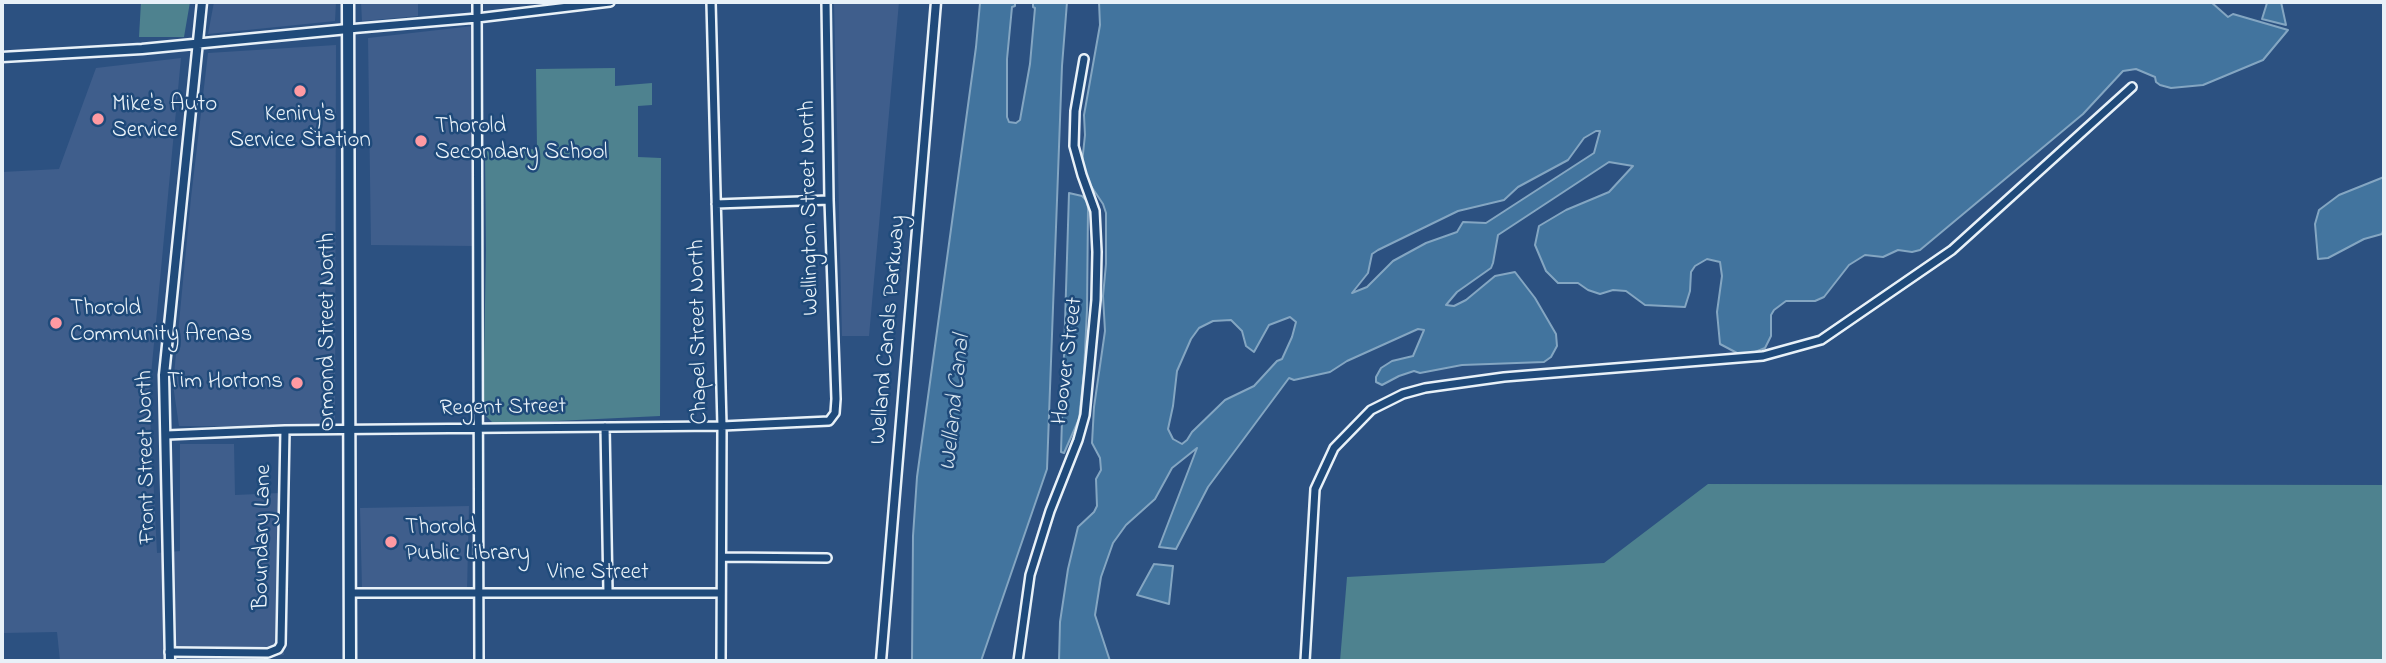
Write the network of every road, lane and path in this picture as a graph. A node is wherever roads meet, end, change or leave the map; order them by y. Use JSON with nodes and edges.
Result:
{"nodes":[{"id":1,"x":202,"y":2,"type":"edge"},
{"id":2,"x":348,"y":2,"type":"edge"},
{"id":3,"x":477,"y":2,"type":"edge"},
{"id":4,"x":607,"y":2,"type":"edge"},
{"id":5,"x":711,"y":2,"type":"edge"},
{"id":6,"x":826,"y":2,"type":"edge"},
{"id":7,"x":936,"y":2,"type":"edge"},
{"id":8,"x":477,"y":18,"type":"junction"},
{"id":9,"x":348,"y":29,"type":"junction"},
{"id":10,"x":196,"y":44,"type":"junction"},
{"id":11,"x":2,"y":57,"type":"edge"},
{"id":12,"x":1084,"y":59,"type":"dead end"},
{"id":13,"x":2132,"y":87,"type":"dead end"},
{"id":14,"x":829,"y":200,"type":"junction"},
{"id":15,"x":716,"y":204,"type":"junction"},
{"id":16,"x":835,"y":413,"type":"joint"},
{"id":17,"x":722,"y":426,"type":"junction"},
{"id":18,"x":605,"y":427,"type":"junction"},
{"id":19,"x":285,"y":430,"type":"junction"},
{"id":20,"x":349,"y":430,"type":"junction"},
{"id":21,"x":478,"y":430,"type":"junction"},
{"id":22,"x":167,"y":435,"type":"junction"},
{"id":23,"x":722,"y":557,"type":"junction"},
{"id":24,"x":827,"y":558,"type":"dead end"},
{"id":25,"x":608,"y":592,"type":"junction"},
{"id":26,"x":349,"y":593,"type":"junction"},
{"id":27,"x":479,"y":593,"type":"junction"},
{"id":28,"x":721,"y":593,"type":"junction"},
{"id":29,"x":170,"y":657,"type":"edge"},
{"id":30,"x":350,"y":661,"type":"edge"},
{"id":31,"x":479,"y":661,"type":"edge"},
{"id":32,"x":721,"y":661,"type":"edge"},
{"id":33,"x":881,"y":661,"type":"edge"},
{"id":34,"x":1018,"y":661,"type":"edge"},
{"id":35,"x":1305,"y":661,"type":"edge"}],
"edges":[{"from":1,"to":10,"type":"street","name":"Front Street North"},
{"from":2,"to":9,"type":"main road","name":"Ormond Street North"},
{"from":3,"to":8,"type":"street"},
{"from":4,"to":8,"type":"street"},
{"from":5,"to":15,"type":"street","name":"Chapel Street North"},
{"from":6,"to":14,"type":"street","name":"Wellington Street North"},
{"from":7,"to":33,"type":"street","name":"Welland Canals Parkway"},
{"from":8,"to":9,"type":"street"},
{"from":8,"to":21,"type":"street"},
{"from":9,"to":10,"type":"street"},
{"from":9,"to":20,"type":"main road","name":"Ormond Street North"},
{"from":10,"to":11,"type":"street"},
{"from":10,"to":22,"type":"street","name":"Front Street North"},
{"from":12,"to":34,"type":"street","name":"Hoover Street"},
{"from":13,"to":35,"type":"street"},
{"from":14,"to":15,"type":"street"},
{"from":14,"to":16,"type":"street","name":"Wellington Street North"},
{"from":15,"to":17,"type":"street","name":"Chapel Street North"},
{"from":16,"to":17,"type":"street","name":"Regent Street"},
{"from":17,"to":18,"type":"street","name":"Regent Street"},
{"from":17,"to":23,"type":"street","name":"Chapel Street North"},
{"from":18,"to":21,"type":"street","name":"Regent Street"},
{"from":18,"to":25,"type":"street"},
{"from":19,"to":20,"type":"street","name":"Regent Street"},
{"from":19,"to":22,"type":"street","name":"Regent Street"},
{"from":19,"to":29,"type":"street","name":"Boundary Lane"},
{"from":20,"to":21,"type":"street","name":"Regent Street"},
{"from":20,"to":26,"type":"main road","name":"Ormond Street North"},
{"from":21,"to":27,"type":"street"},
{"from":22,"to":29,"type":"street","name":"Front Street North"},
{"from":23,"to":24,"type":"street"},
{"from":23,"to":28,"type":"street","name":"Chapel Street North"},
{"from":25,"to":27,"type":"street","name":"Vine Street"},
{"from":25,"to":28,"type":"street","name":"Vine Street"},
{"from":26,"to":27,"type":"street","name":"Vine Street"},
{"from":26,"to":30,"type":"main road","name":"Ormond Street North"},
{"from":27,"to":31,"type":"street"},
{"from":28,"to":32,"type":"street","name":"Chapel Street North"}]}
